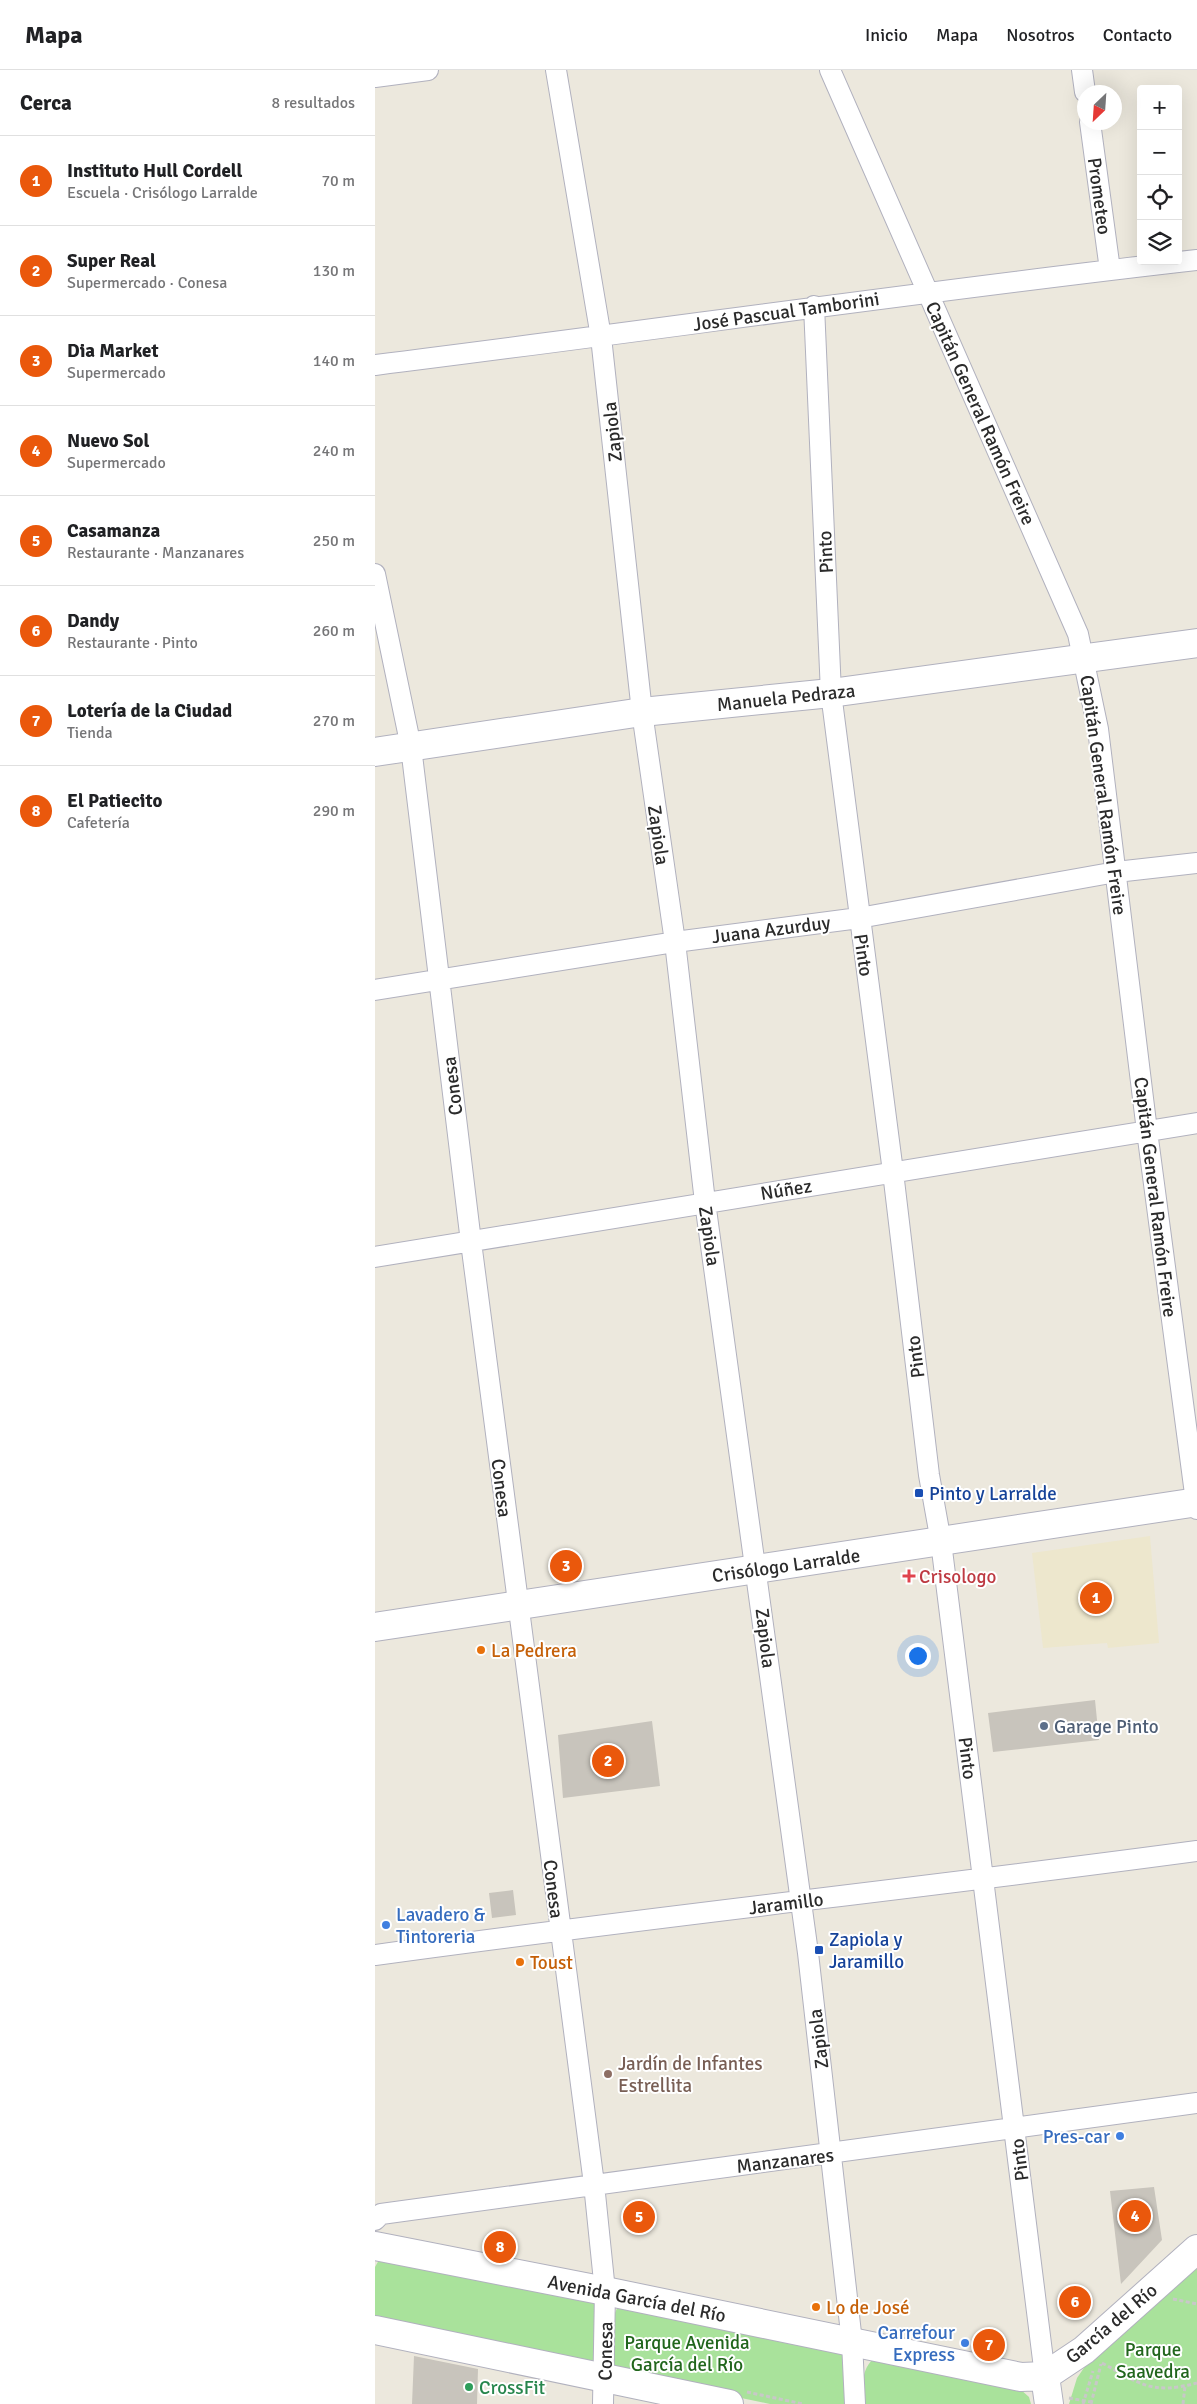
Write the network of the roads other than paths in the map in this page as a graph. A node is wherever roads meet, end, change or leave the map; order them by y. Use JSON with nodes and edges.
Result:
{"nodes":[{"id":1,"x":428,"y":70,"type":"edge"},
{"id":2,"x":556,"y":70,"type":"edge"},
{"id":3,"x":830,"y":70,"type":"edge"},
{"id":4,"x":1082,"y":70,"type":"edge"},
{"id":5,"x":375,"y":77,"type":"edge"},
{"id":6,"x":1084,"y":85,"type":"edge"},
{"id":7,"x":1091,"y":130,"type":"edge"},
{"id":8,"x":1197,"y":260,"type":"edge"},
{"id":9,"x":1110,"y":270,"type":"junction"},
{"id":10,"x":927,"y":293,"type":"junction"},
{"id":11,"x":814,"y":306,"type":"junction"},
{"id":12,"x":601,"y":337,"type":"junction"},
{"id":13,"x":375,"y":365,"type":"edge"},
{"id":14,"x":375,"y":574,"type":"edge"},
{"id":15,"x":1197,"y":642,"type":"edge"},
{"id":16,"x":1083,"y":658,"type":"junction"},
{"id":17,"x":831,"y":693,"type":"junction"},
{"id":18,"x":642,"y":712,"type":"junction"},
{"id":19,"x":411,"y":747,"type":"junction"},
{"id":20,"x":375,"y":752,"type":"edge"},
{"id":21,"x":1197,"y":863,"type":"edge"},
{"id":22,"x":1116,"y":872,"type":"junction"},
{"id":23,"x":859,"y":918,"type":"junction"},
{"id":24,"x":675,"y":942,"type":"junction"},
{"id":25,"x":439,"y":979,"type":"junction"},
{"id":26,"x":375,"y":990,"type":"edge"},
{"id":27,"x":1197,"y":1123,"type":"edge"},
{"id":28,"x":1147,"y":1131,"type":"junction"},
{"id":29,"x":893,"y":1172,"type":"junction"},
{"id":30,"x":705,"y":1202,"type":"junction"},
{"id":31,"x":471,"y":1242,"type":"junction"},
{"id":32,"x":375,"y":1256,"type":"edge"},
{"id":33,"x":1197,"y":1505,"type":"edge"},
{"id":34,"x":941,"y":1542,"type":"junction"},
{"id":35,"x":757,"y":1570,"type":"junction"},
{"id":36,"x":517,"y":1605,"type":"junction"},
{"id":37,"x":375,"y":1627,"type":"edge"},
{"id":38,"x":1197,"y":1851,"type":"edge"},
{"id":39,"x":983,"y":1880,"type":"junction"},
{"id":40,"x":800,"y":1901,"type":"junction"},
{"id":41,"x":560,"y":1930,"type":"junction"},
{"id":42,"x":375,"y":1955,"type":"edge"},
{"id":43,"x":1197,"y":2103,"type":"edge"},
{"id":44,"x":1015,"y":2128,"type":"junction"},
{"id":45,"x":832,"y":2154,"type":"junction"},
{"id":46,"x":594,"y":2184,"type":"junction"},
{"id":47,"x":375,"y":2220,"type":"edge"},
{"id":48,"x":375,"y":2246,"type":"edge"},
{"id":49,"x":1197,"y":2249,"type":"edge"},
{"id":50,"x":605,"y":2291,"type":"junction"},
{"id":51,"x":375,"y":2330,"type":"edge"},
{"id":52,"x":852,"y":2342,"type":"junction"},
{"id":53,"x":1045,"y":2376,"type":"junction"},
{"id":54,"x":604,"y":2391,"type":"edge"},
{"id":55,"x":729,"y":2404,"type":"edge"},
{"id":56,"x":855,"y":2404,"type":"edge"},
{"id":57,"x":1049,"y":2404,"type":"edge"}],
"edges":[{"from":1,"to":5,"type":"street"},
{"from":2,"to":12,"type":"street","name":"Zapiola"},
{"from":3,"to":10,"type":"street","name":"Capitán General Ramón Freire"},
{"from":4,"to":6,"type":"street"},
{"from":7,"to":9,"type":"street","name":"Prometeo"},
{"from":8,"to":9,"type":"street","name":"José Pascual Tamborini"},
{"from":9,"to":10,"type":"street","name":"José Pascual Tamborini"},
{"from":10,"to":11,"type":"street","name":"José Pascual Tamborini"},
{"from":10,"to":16,"type":"street","name":"Capitán General Ramón Freire"},
{"from":11,"to":12,"type":"street","name":"José Pascual Tamborini"},
{"from":11,"to":17,"type":"street","name":"Pinto"},
{"from":12,"to":13,"type":"street","name":"José Pascual Tamborini"},
{"from":12,"to":18,"type":"street","name":"Zapiola"},
{"from":14,"to":19,"type":"street","name":"Conesa"},
{"from":15,"to":16,"type":"street","name":"Manuela Pedraza"},
{"from":16,"to":17,"type":"street","name":"Manuela Pedraza"},
{"from":16,"to":22,"type":"street","name":"Capitán General Ramón Freire"},
{"from":17,"to":18,"type":"street","name":"Manuela Pedraza"},
{"from":17,"to":23,"type":"street","name":"Pinto"},
{"from":18,"to":19,"type":"street","name":"Manuela Pedraza"},
{"from":18,"to":24,"type":"street","name":"Zapiola"},
{"from":19,"to":20,"type":"street","name":"Manuela Pedraza"},
{"from":19,"to":25,"type":"street","name":"Conesa"},
{"from":21,"to":22,"type":"street","name":"Juana Azurduy"},
{"from":22,"to":23,"type":"street","name":"Juana Azurduy"},
{"from":22,"to":28,"type":"street","name":"Capitán General Ramón Freire"},
{"from":23,"to":24,"type":"street","name":"Juana Azurduy"},
{"from":23,"to":29,"type":"street","name":"Pinto"},
{"from":24,"to":25,"type":"street","name":"Juana Azurduy"},
{"from":24,"to":30,"type":"street","name":"Zapiola"},
{"from":25,"to":26,"type":"street","name":"Juana Azurduy"},
{"from":25,"to":31,"type":"street","name":"Conesa"},
{"from":27,"to":28,"type":"street","name":"Núñez"},
{"from":28,"to":29,"type":"street","name":"Núñez"},
{"from":28,"to":33,"type":"street","name":"Capitán General Ramón Freire"},
{"from":29,"to":30,"type":"street","name":"Núñez"},
{"from":29,"to":34,"type":"street","name":"Pinto"},
{"from":30,"to":31,"type":"street","name":"Núñez"},
{"from":30,"to":35,"type":"street","name":"Zapiola"},
{"from":31,"to":32,"type":"street","name":"Núñez"},
{"from":31,"to":36,"type":"street","name":"Conesa"},
{"from":33,"to":34,"type":"street","name":"Crisólogo Larralde"},
{"from":34,"to":35,"type":"street","name":"Crisólogo Larralde"},
{"from":34,"to":39,"type":"street","name":"Pinto"},
{"from":35,"to":36,"type":"street","name":"Crisólogo Larralde"},
{"from":35,"to":40,"type":"street","name":"Zapiola"},
{"from":36,"to":37,"type":"street","name":"Crisólogo Larralde"},
{"from":36,"to":41,"type":"street","name":"Conesa"},
{"from":38,"to":39,"type":"street","name":"Jaramillo"},
{"from":39,"to":40,"type":"street","name":"Jaramillo"},
{"from":39,"to":44,"type":"street","name":"Pinto"},
{"from":40,"to":41,"type":"street","name":"Jaramillo"},
{"from":40,"to":45,"type":"street","name":"Zapiola"},
{"from":41,"to":42,"type":"street","name":"Jaramillo"},
{"from":41,"to":46,"type":"street","name":"Conesa"},
{"from":43,"to":44,"type":"street","name":"Manzanares"},
{"from":44,"to":45,"type":"street","name":"Manzanares"},
{"from":44,"to":53,"type":"street","name":"Pinto"},
{"from":45,"to":46,"type":"street","name":"Manzanares"},
{"from":45,"to":52,"type":"street","name":"Zapiola"},
{"from":46,"to":47,"type":"street","name":"Manzanares"},
{"from":46,"to":50,"type":"street","name":"Conesa"},
{"from":48,"to":50,"type":"street","name":"Avenida García del Río"},
{"from":49,"to":53,"type":"street","name":"García del Río"},
{"from":50,"to":52,"type":"street","name":"Avenida García del Río"},
{"from":50,"to":54,"type":"street","name":"Conesa"},
{"from":51,"to":54,"type":"street"},
{"from":52,"to":53,"type":"street","name":"Avenida García del Río"},
{"from":52,"to":56,"type":"street","name":"Zapiola"},
{"from":53,"to":57,"type":"street","name":"Pinto"},
{"from":54,"to":55,"type":"street"}]}
